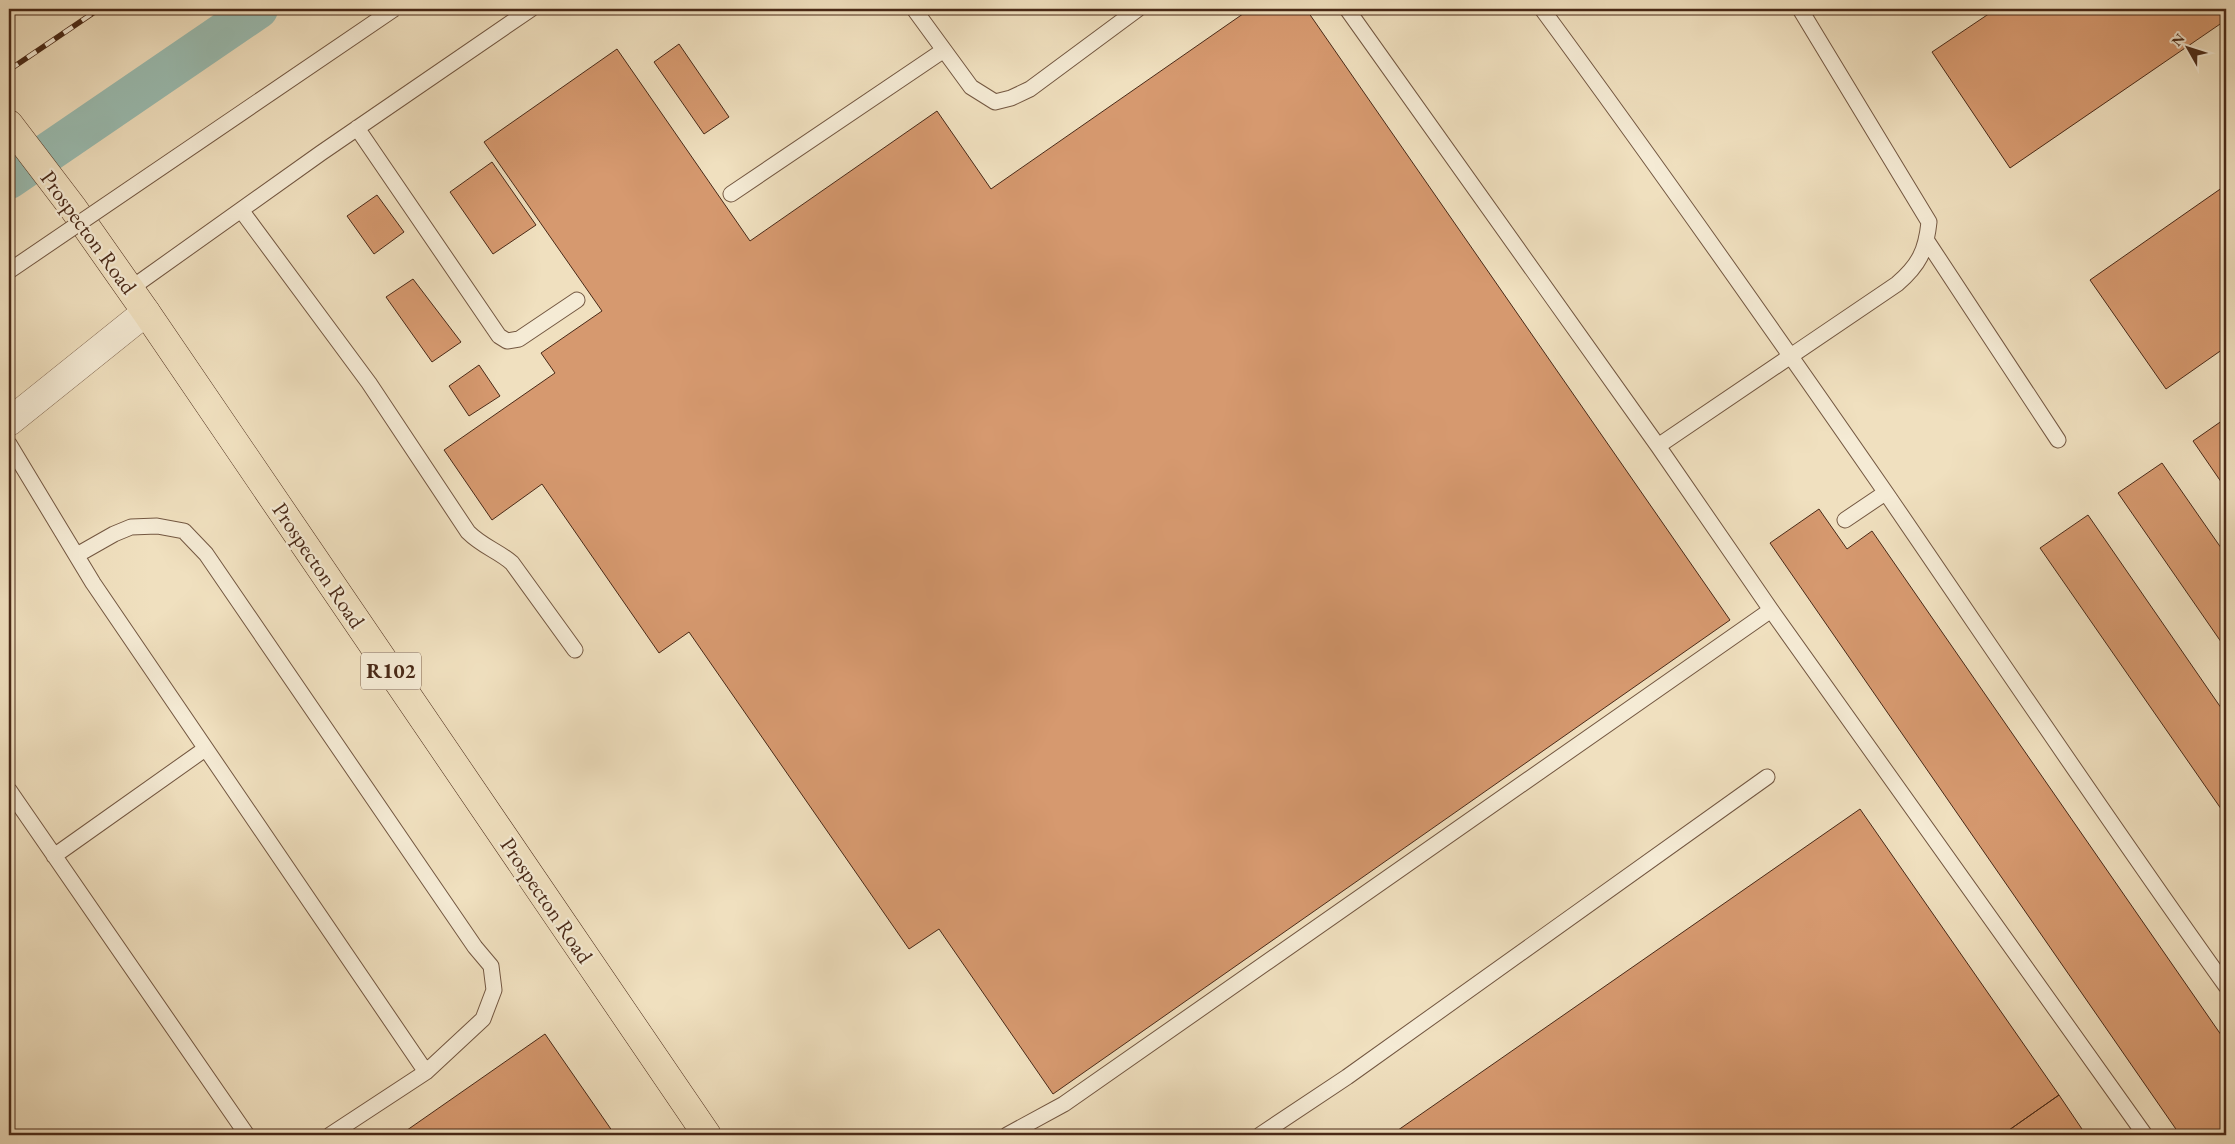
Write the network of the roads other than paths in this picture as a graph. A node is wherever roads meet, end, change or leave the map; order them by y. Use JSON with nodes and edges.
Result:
{"nodes":[{"id":1,"x":394,"y":9,"type":"edge"},
{"id":2,"x":531,"y":9,"type":"edge"},
{"id":3,"x":914,"y":9,"type":"edge"},
{"id":4,"x":1138,"y":9,"type":"edge"},
{"id":5,"x":1347,"y":9,"type":"edge"},
{"id":6,"x":1542,"y":9,"type":"edge"},
{"id":7,"x":1800,"y":9,"type":"edge"},
{"id":8,"x":944,"y":50,"type":"junction"},
{"id":9,"x":9,"y":124,"type":"edge"},
{"id":10,"x":357,"y":128,"type":"junction"},
{"id":11,"x":732,"y":194,"type":"dead end"},
{"id":12,"x":241,"y":210,"type":"junction"},
{"id":13,"x":1927,"y":240,"type":"junction"},
{"id":14,"x":9,"y":271,"type":"edge"},
{"id":15,"x":130,"y":289,"type":"junction"},
{"id":16,"x":577,"y":300,"type":"dead end"},
{"id":17,"x":146,"y":312,"type":"junction"},
{"id":18,"x":1790,"y":357,"type":"junction"},
{"id":19,"x":9,"y":422,"type":"edge"},
{"id":20,"x":2058,"y":440,"type":"dead end"},
{"id":21,"x":9,"y":444,"type":"edge"},
{"id":22,"x":1658,"y":446,"type":"junction"},
{"id":23,"x":1885,"y":492,"type":"junction"},
{"id":24,"x":1845,"y":520,"type":"dead end"},
{"id":25,"x":76,"y":555,"type":"junction"},
{"id":26,"x":1771,"y":610,"type":"junction"},
{"id":27,"x":575,"y":650,"type":"dead end"},
{"id":28,"x":205,"y":748,"type":"junction"},
{"id":29,"x":1767,"y":777,"type":"dead end"},
{"id":30,"x":9,"y":790,"type":"edge"},
{"id":31,"x":54,"y":856,"type":"junction"},
{"id":32,"x":2226,"y":986,"type":"edge"},
{"id":33,"x":426,"y":1072,"type":"junction"},
{"id":34,"x":246,"y":1135,"type":"edge"},
{"id":35,"x":330,"y":1135,"type":"edge"},
{"id":36,"x":707,"y":1135,"type":"edge"},
{"id":37,"x":1006,"y":1135,"type":"edge"},
{"id":38,"x":1260,"y":1135,"type":"edge"},
{"id":39,"x":2145,"y":1135,"type":"edge"}],
"edges":[{"from":1,"to":14,"type":"lane","bridge":true},
{"from":2,"to":10,"type":"lane"},
{"from":3,"to":8,"type":"lane"},
{"from":4,"to":8,"type":"lane"},
{"from":5,"to":22,"type":"lane"},
{"from":6,"to":18,"type":"lane"},
{"from":7,"to":13,"type":"lane"},
{"from":8,"to":11,"type":"lane"},
{"from":9,"to":15,"type":"main road","name":"Prospecton Road","number":"R102"},
{"from":10,"to":12,"type":"lane"},
{"from":10,"to":16,"type":"lane"},
{"from":12,"to":15,"type":"lane"},
{"from":12,"to":27,"type":"lane"},
{"from":13,"to":18,"type":"lane"},
{"from":13,"to":20,"type":"lane"},
{"from":15,"to":17,"type":"main road","name":"Prospecton Road","number":"R102"},
{"from":17,"to":19,"type":"street"},
{"from":17,"to":36,"type":"main road","name":"Prospecton Road","number":"R102"},
{"from":18,"to":22,"type":"lane"},
{"from":18,"to":23,"type":"lane"},
{"from":21,"to":25,"type":"lane"},
{"from":22,"to":26,"type":"lane"},
{"from":23,"to":24,"type":"lane"},
{"from":23,"to":32,"type":"lane"},
{"from":25,"to":28,"type":"lane"},
{"from":25,"to":33,"type":"lane"},
{"from":26,"to":37,"type":"lane"},
{"from":26,"to":39,"type":"lane"},
{"from":28,"to":31,"type":"lane"},
{"from":28,"to":33,"type":"lane"},
{"from":29,"to":38,"type":"lane"},
{"from":30,"to":31,"type":"lane"},
{"from":31,"to":34,"type":"lane"},
{"from":33,"to":35,"type":"lane"}]}
